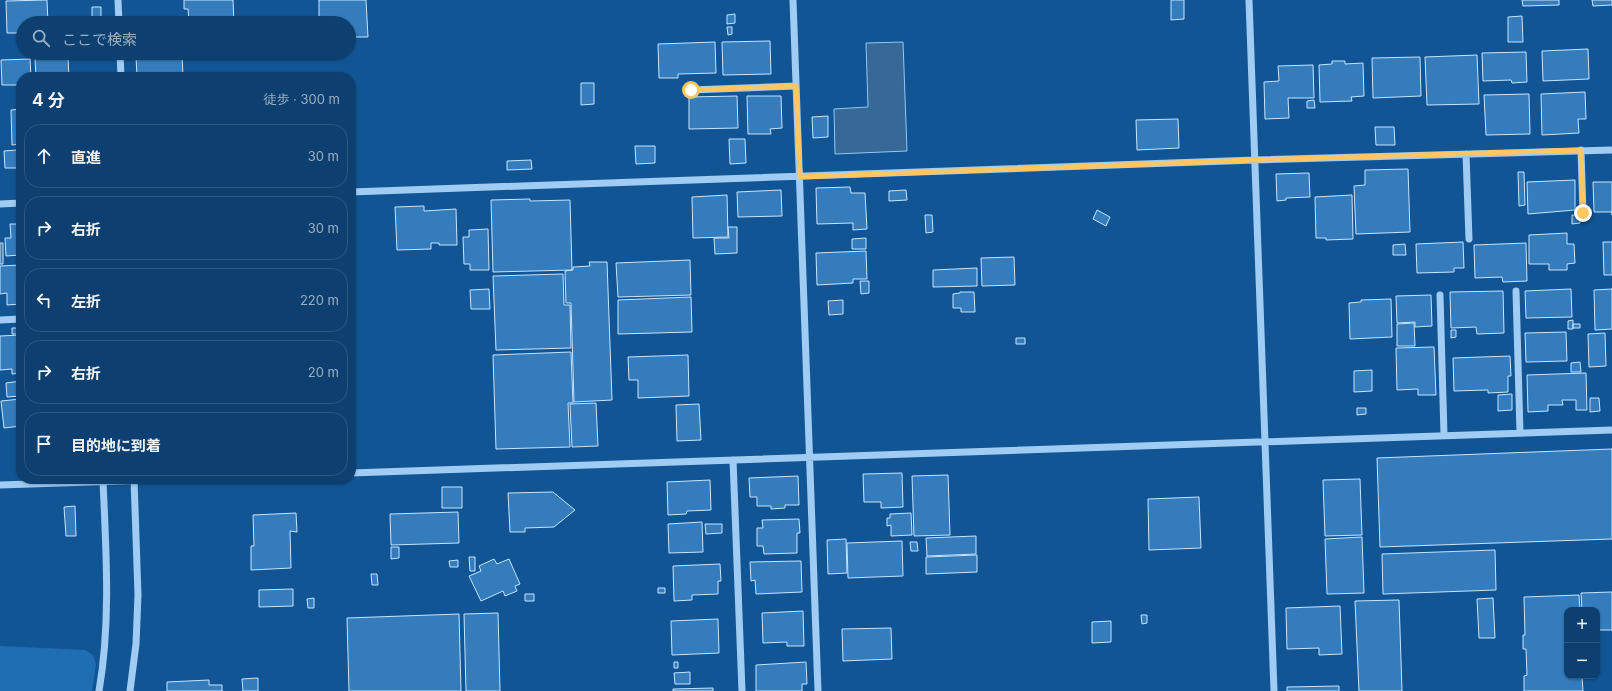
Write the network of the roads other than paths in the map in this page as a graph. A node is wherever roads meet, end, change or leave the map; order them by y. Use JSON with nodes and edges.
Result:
{"nodes":[{"id":1,"x":118,"y":0,"type":"edge"},
{"id":2,"x":793,"y":0,"type":"edge"},
{"id":3,"x":1249,"y":0,"type":"edge"},
{"id":4,"x":119,"y":16,"type":"edge"},
{"id":5,"x":120,"y":60,"type":"edge"},
{"id":6,"x":121,"y":72,"type":"edge"},
{"id":7,"x":796,"y":86,"type":"junction"},
{"id":8,"x":691,"y":90,"type":"dead end"},
{"id":9,"x":1581,"y":150,"type":"junction"},
{"id":10,"x":1612,"y":150,"type":"edge"},
{"id":11,"x":1466,"y":154,"type":"junction"},
{"id":12,"x":1255,"y":160,"type":"junction"},
{"id":13,"x":800,"y":177,"type":"junction"},
{"id":14,"x":356,"y":192,"type":"edge"},
{"id":15,"x":16,"y":203,"type":"edge"},
{"id":16,"x":0,"y":204,"type":"edge"},
{"id":17,"x":1583,"y":213,"type":"dead end"},
{"id":18,"x":1469,"y":239,"type":"dead end"},
{"id":19,"x":1516,"y":291,"type":"dead end"},
{"id":20,"x":1440,"y":295,"type":"dead end"},
{"id":21,"x":16,"y":319,"type":"edge"},
{"id":22,"x":0,"y":320,"type":"edge"},
{"id":23,"x":1612,"y":430,"type":"edge"},
{"id":24,"x":1520,"y":433,"type":"junction"},
{"id":25,"x":1444,"y":435,"type":"junction"},
{"id":26,"x":1265,"y":441,"type":"junction"},
{"id":27,"x":809,"y":457,"type":"junction"},
{"id":28,"x":733,"y":460,"type":"junction"},
{"id":29,"x":356,"y":473,"type":"edge"},
{"id":30,"x":26,"y":484,"type":"edge"},
{"id":31,"x":103,"y":484,"type":"edge"},
{"id":32,"x":134,"y":484,"type":"edge"},
{"id":33,"x":0,"y":485,"type":"edge"},
{"id":34,"x":99,"y":691,"type":"edge"},
{"id":35,"x":130,"y":691,"type":"edge"},
{"id":36,"x":742,"y":691,"type":"edge"},
{"id":37,"x":818,"y":691,"type":"edge"},
{"id":38,"x":1274,"y":691,"type":"edge"}],
"edges":[{"from":1,"to":4,"type":"street"},
{"from":2,"to":7,"type":"street"},
{"from":3,"to":12,"type":"street"},
{"from":5,"to":6,"type":"street"},
{"from":7,"to":8,"type":"street"},
{"from":7,"to":13,"type":"street"},
{"from":9,"to":10,"type":"street"},
{"from":9,"to":11,"type":"street"},
{"from":9,"to":17,"type":"street"},
{"from":11,"to":12,"type":"street"},
{"from":11,"to":18,"type":"street"},
{"from":12,"to":13,"type":"street"},
{"from":12,"to":26,"type":"street"},
{"from":13,"to":14,"type":"street"},
{"from":13,"to":27,"type":"street"},
{"from":15,"to":16,"type":"street"},
{"from":19,"to":24,"type":"street"},
{"from":20,"to":25,"type":"street"},
{"from":21,"to":22,"type":"street"},
{"from":23,"to":24,"type":"street"},
{"from":24,"to":25,"type":"street"},
{"from":25,"to":26,"type":"street"},
{"from":26,"to":27,"type":"street"},
{"from":26,"to":38,"type":"street"},
{"from":27,"to":28,"type":"street"},
{"from":27,"to":37,"type":"street"},
{"from":28,"to":29,"type":"street"},
{"from":28,"to":36,"type":"street"},
{"from":30,"to":33,"type":"street"},
{"from":31,"to":34,"type":"street"},
{"from":32,"to":35,"type":"street"}]}
